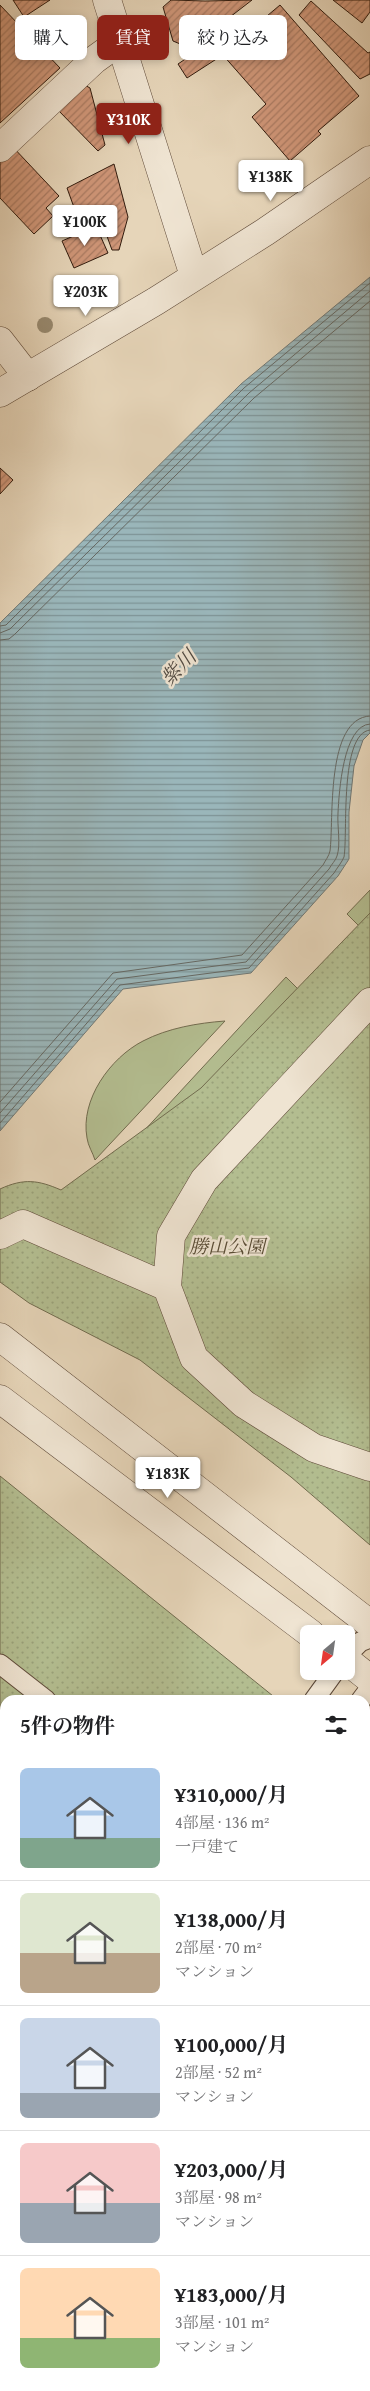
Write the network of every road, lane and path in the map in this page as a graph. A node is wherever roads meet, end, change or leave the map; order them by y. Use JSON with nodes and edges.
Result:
{"nodes":[{"id":1,"x":107,"y":0,"type":"edge"},
{"id":2,"x":111,"y":15,"type":"edge"},
{"id":3,"x":97,"y":58,"type":"edge"},
{"id":4,"x":125,"y":60,"type":"edge"},
{"id":5,"x":0,"y":148,"type":"edge"},
{"id":6,"x":370,"y":160,"type":"edge"},
{"id":7,"x":194,"y":276,"type":"junction"},
{"id":8,"x":0,"y":340,"type":"edge"},
{"id":9,"x":28,"y":377,"type":"junction"},
{"id":10,"x":0,"y":393,"type":"edge"},
{"id":11,"x":370,"y":1002,"type":"edge"},
{"id":12,"x":0,"y":1235,"type":"edge"},
{"id":13,"x":167,"y":1287,"type":"junction"},
{"id":14,"x":0,"y":1337,"type":"edge"},
{"id":15,"x":0,"y":1399,"type":"edge"},
{"id":16,"x":370,"y":1467,"type":"edge"},
{"id":17,"x":370,"y":1624,"type":"edge"},
{"id":18,"x":300,"y":1626,"type":"edge"},
{"id":19,"x":370,"y":1638,"type":"edge"},
{"id":20,"x":355,"y":1647,"type":"edge"},
{"id":21,"x":0,"y":1664,"type":"edge"},
{"id":22,"x":355,"y":1667,"type":"edge"},
{"id":23,"x":370,"y":1679,"type":"edge"},
{"id":24,"x":328,"y":1680,"type":"edge"},
{"id":25,"x":40,"y":1695,"type":"edge"},
{"id":26,"x":318,"y":1695,"type":"edge"}],
"edges":[{"from":1,"to":2,"type":"street"},
{"from":3,"to":5,"type":"street"},
{"from":4,"to":7,"type":"street"},
{"from":6,"to":7,"type":"street"},
{"from":7,"to":9,"type":"street"},
{"from":8,"to":9,"type":"street"},
{"from":9,"to":10,"type":"street"},
{"from":11,"to":13,"type":"street"},
{"from":12,"to":13,"type":"street"},
{"from":13,"to":16,"type":"street"},
{"from":14,"to":17,"type":"street"},
{"from":15,"to":18,"type":"street"},
{"from":19,"to":20,"type":"lane"},
{"from":21,"to":25,"type":"lane"},
{"from":22,"to":23,"type":"street"},
{"from":24,"to":26,"type":"lane"}]}
